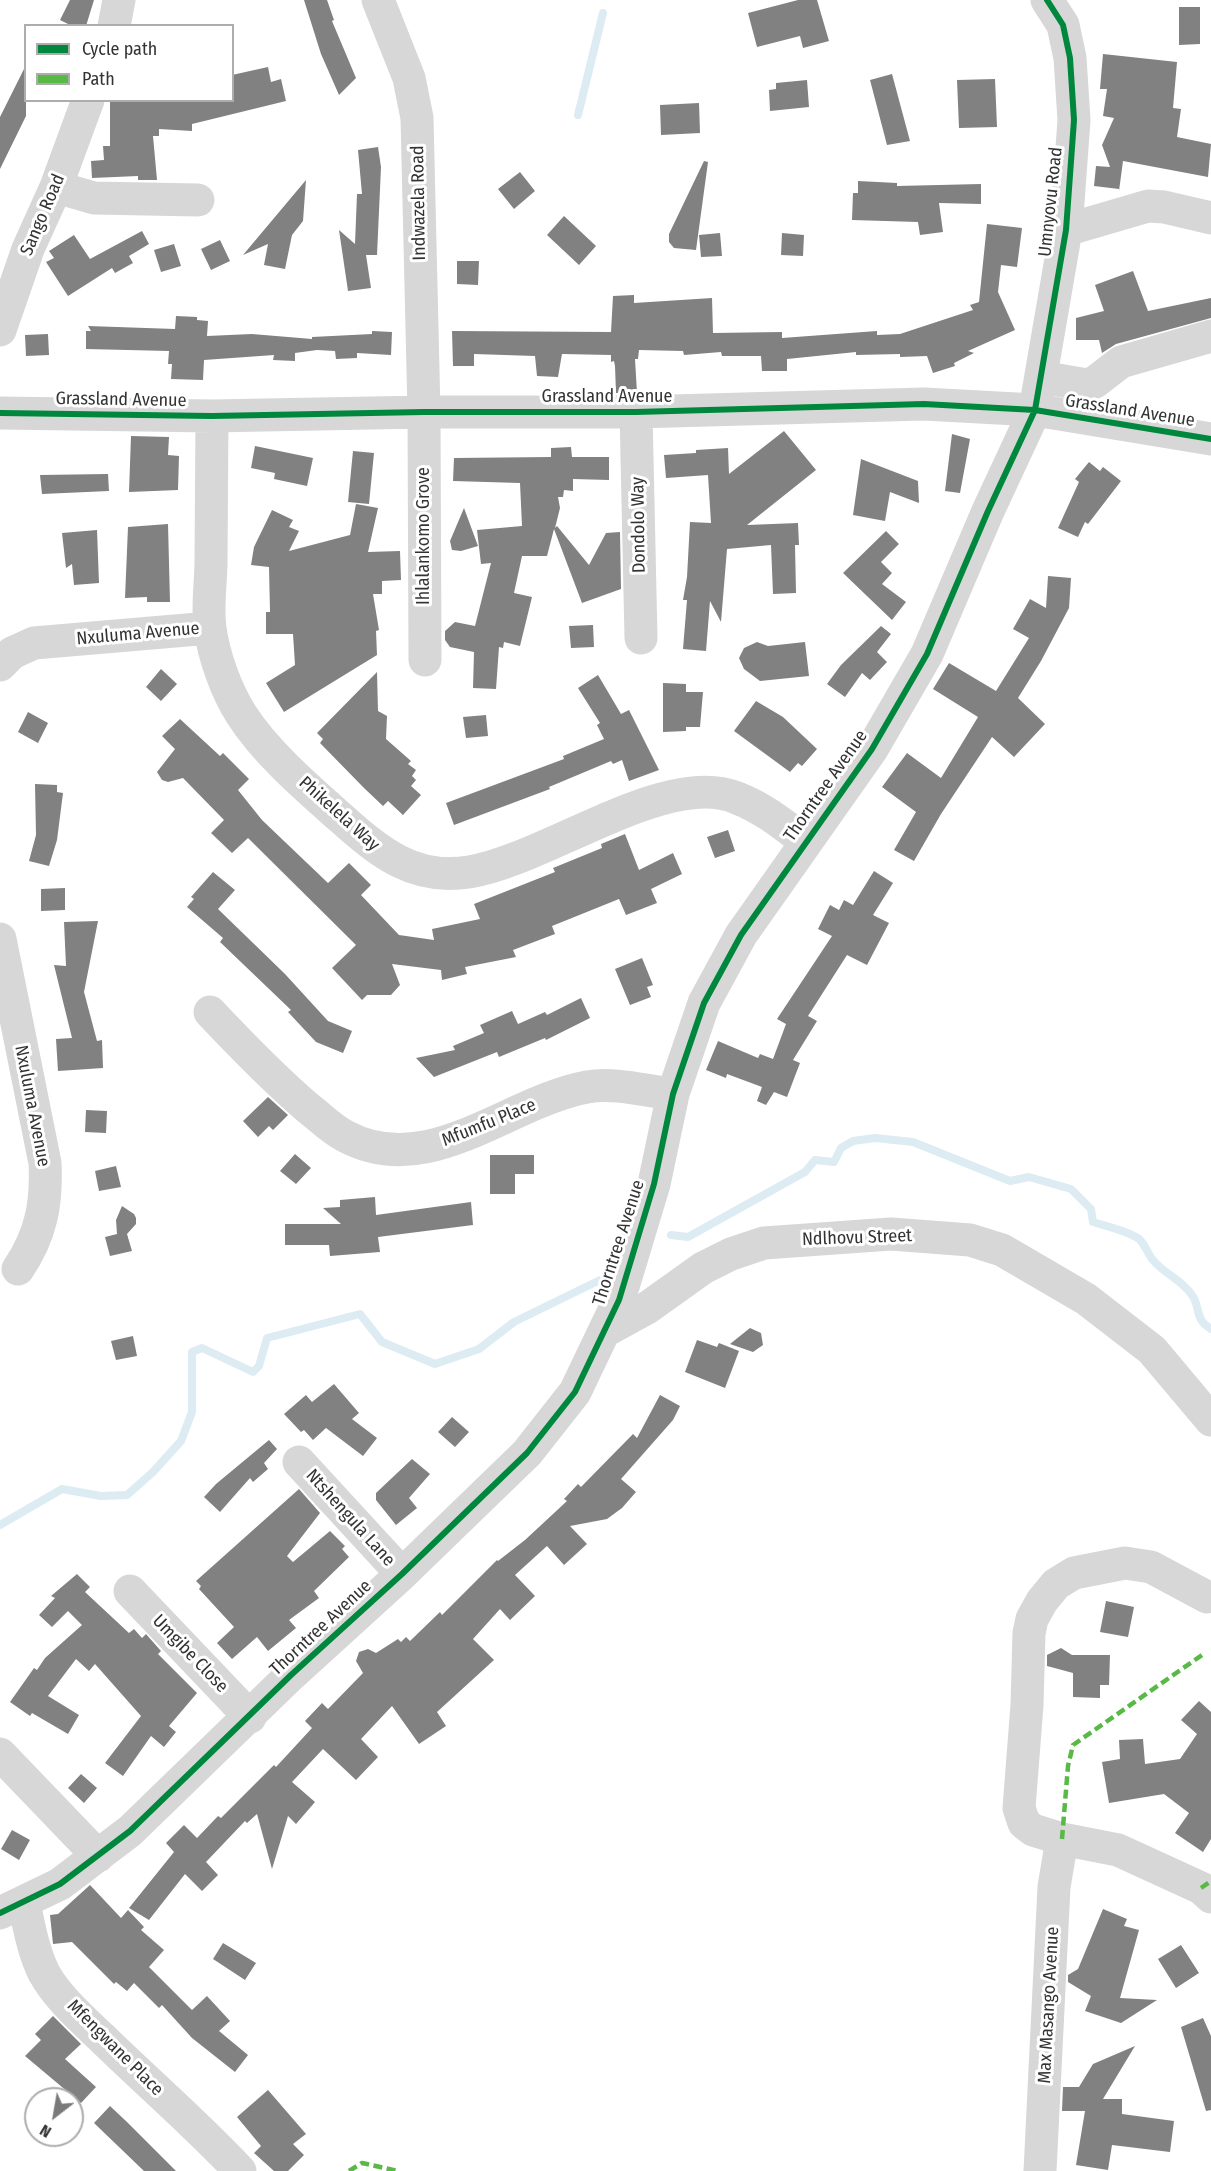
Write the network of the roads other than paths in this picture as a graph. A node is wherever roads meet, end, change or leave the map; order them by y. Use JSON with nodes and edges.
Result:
{"nodes":[{"id":1,"x":119,"y":0,"type":"edge"},
{"id":2,"x":378,"y":0,"type":"edge"},
{"id":3,"x":1052,"y":1,"type":"edge"},
{"id":4,"x":114,"y":24,"type":"edge"},
{"id":5,"x":87,"y":102,"type":"edge"},
{"id":6,"x":56,"y":187,"type":"junction"},
{"id":7,"x":198,"y":200,"type":"dead end"},
{"id":8,"x":1211,"y":218,"type":"edge"},
{"id":9,"x":1066,"y":230,"type":"junction"},
{"id":10,"x":0,"y":330,"type":"edge"},
{"id":11,"x":1211,"y":336,"type":"edge"},
{"id":12,"x":1041,"y":377,"type":"junction"},
{"id":13,"x":1035,"y":410,"type":"junction"},
{"id":14,"x":424,"y":412,"type":"junction"},
{"id":15,"x":636,"y":412,"type":"junction"},
{"id":16,"x":0,"y":413,"type":"edge"},
{"id":17,"x":212,"y":416,"type":"junction"},
{"id":18,"x":1211,"y":439,"type":"edge"},
{"id":19,"x":210,"y":628,"type":"junction"},
{"id":20,"x":641,"y":638,"type":"dead end"},
{"id":21,"x":425,"y":660,"type":"dead end"},
{"id":22,"x":0,"y":665,"type":"edge"},
{"id":23,"x":806,"y":842,"type":"junction"},
{"id":24,"x":0,"y":939,"type":"edge"},
{"id":25,"x":210,"y":1012,"type":"dead end"},
{"id":26,"x":673,"y":1094,"type":"junction"},
{"id":27,"x":18,"y":1269,"type":"dead end"},
{"id":28,"x":605,"y":1331,"type":"junction"},
{"id":29,"x":1211,"y":1420,"type":"edge"},
{"id":30,"x":299,"y":1462,"type":"dead end"},
{"id":31,"x":402,"y":1574,"type":"junction"},
{"id":32,"x":130,"y":1591,"type":"dead end"},
{"id":33,"x":1207,"y":1597,"type":"dead end"},
{"id":34,"x":250,"y":1717,"type":"junction"},
{"id":35,"x":0,"y":1754,"type":"edge"},
{"id":36,"x":1062,"y":1839,"type":"junction"},
{"id":37,"x":98,"y":1856,"type":"junction"},
{"id":38,"x":1211,"y":1897,"type":"edge"},
{"id":39,"x":12,"y":1908,"type":"edge"},
{"id":40,"x":240,"y":2171,"type":"edge"},
{"id":41,"x":1040,"y":2171,"type":"edge"}],
"edges":[{"from":1,"to":4,"type":"street"},
{"from":2,"to":14,"type":"street","name":"Indwazela Road"},
{"from":3,"to":9,"type":"street","name":"Umnyovu Road"},
{"from":5,"to":6,"type":"street","name":"Sango Road"},
{"from":6,"to":7,"type":"street"},
{"from":6,"to":10,"type":"street","name":"Sango Road"},
{"from":8,"to":9,"type":"street"},
{"from":9,"to":12,"type":"street","name":"Umnyovu Road"},
{"from":11,"to":12,"type":"street"},
{"from":12,"to":13,"type":"street","name":"Umnyovu Road"},
{"from":13,"to":15,"type":"street","name":"Grassland Avenue"},
{"from":13,"to":18,"type":"street","name":"Grassland Avenue"},
{"from":13,"to":23,"type":"street","name":"Thorntree Avenue"},
{"from":14,"to":15,"type":"street","name":"Grassland Avenue"},
{"from":14,"to":17,"type":"street","name":"Grassland Avenue"},
{"from":14,"to":21,"type":"street","name":"Ihlalankomo Grove"},
{"from":15,"to":20,"type":"street","name":"Dondolo Way"},
{"from":16,"to":17,"type":"street","name":"Grassland Avenue"},
{"from":17,"to":19,"type":"street","name":"Phikelela Way"},
{"from":19,"to":22,"type":"street","name":"Nxuluma Avenue"},
{"from":19,"to":23,"type":"street","name":"Phikelela Way"},
{"from":23,"to":26,"type":"street","name":"Thorntree Avenue"},
{"from":24,"to":27,"type":"street","name":"Nxuluma Avenue"},
{"from":25,"to":26,"type":"street","name":"Mfumfu Place"},
{"from":26,"to":28,"type":"street","name":"Thorntree Avenue"},
{"from":28,"to":29,"type":"street","name":"Ndlhovu Street"},
{"from":28,"to":31,"type":"street","name":"Thorntree Avenue"},
{"from":30,"to":31,"type":"street","name":"Ntshengula Lane"},
{"from":31,"to":34,"type":"street","name":"Thorntree Avenue"},
{"from":32,"to":34,"type":"street","name":"Umgibe Close"},
{"from":33,"to":36,"type":"street"},
{"from":34,"to":37,"type":"street","name":"Thorntree Avenue"},
{"from":35,"to":37,"type":"street"},
{"from":36,"to":38,"type":"street"},
{"from":36,"to":41,"type":"street","name":"Max Masango Avenue"},
{"from":37,"to":39,"type":"street","name":"Thorntree Avenue"},
{"from":39,"to":40,"type":"street","name":"Mfengwane Place"}]}
